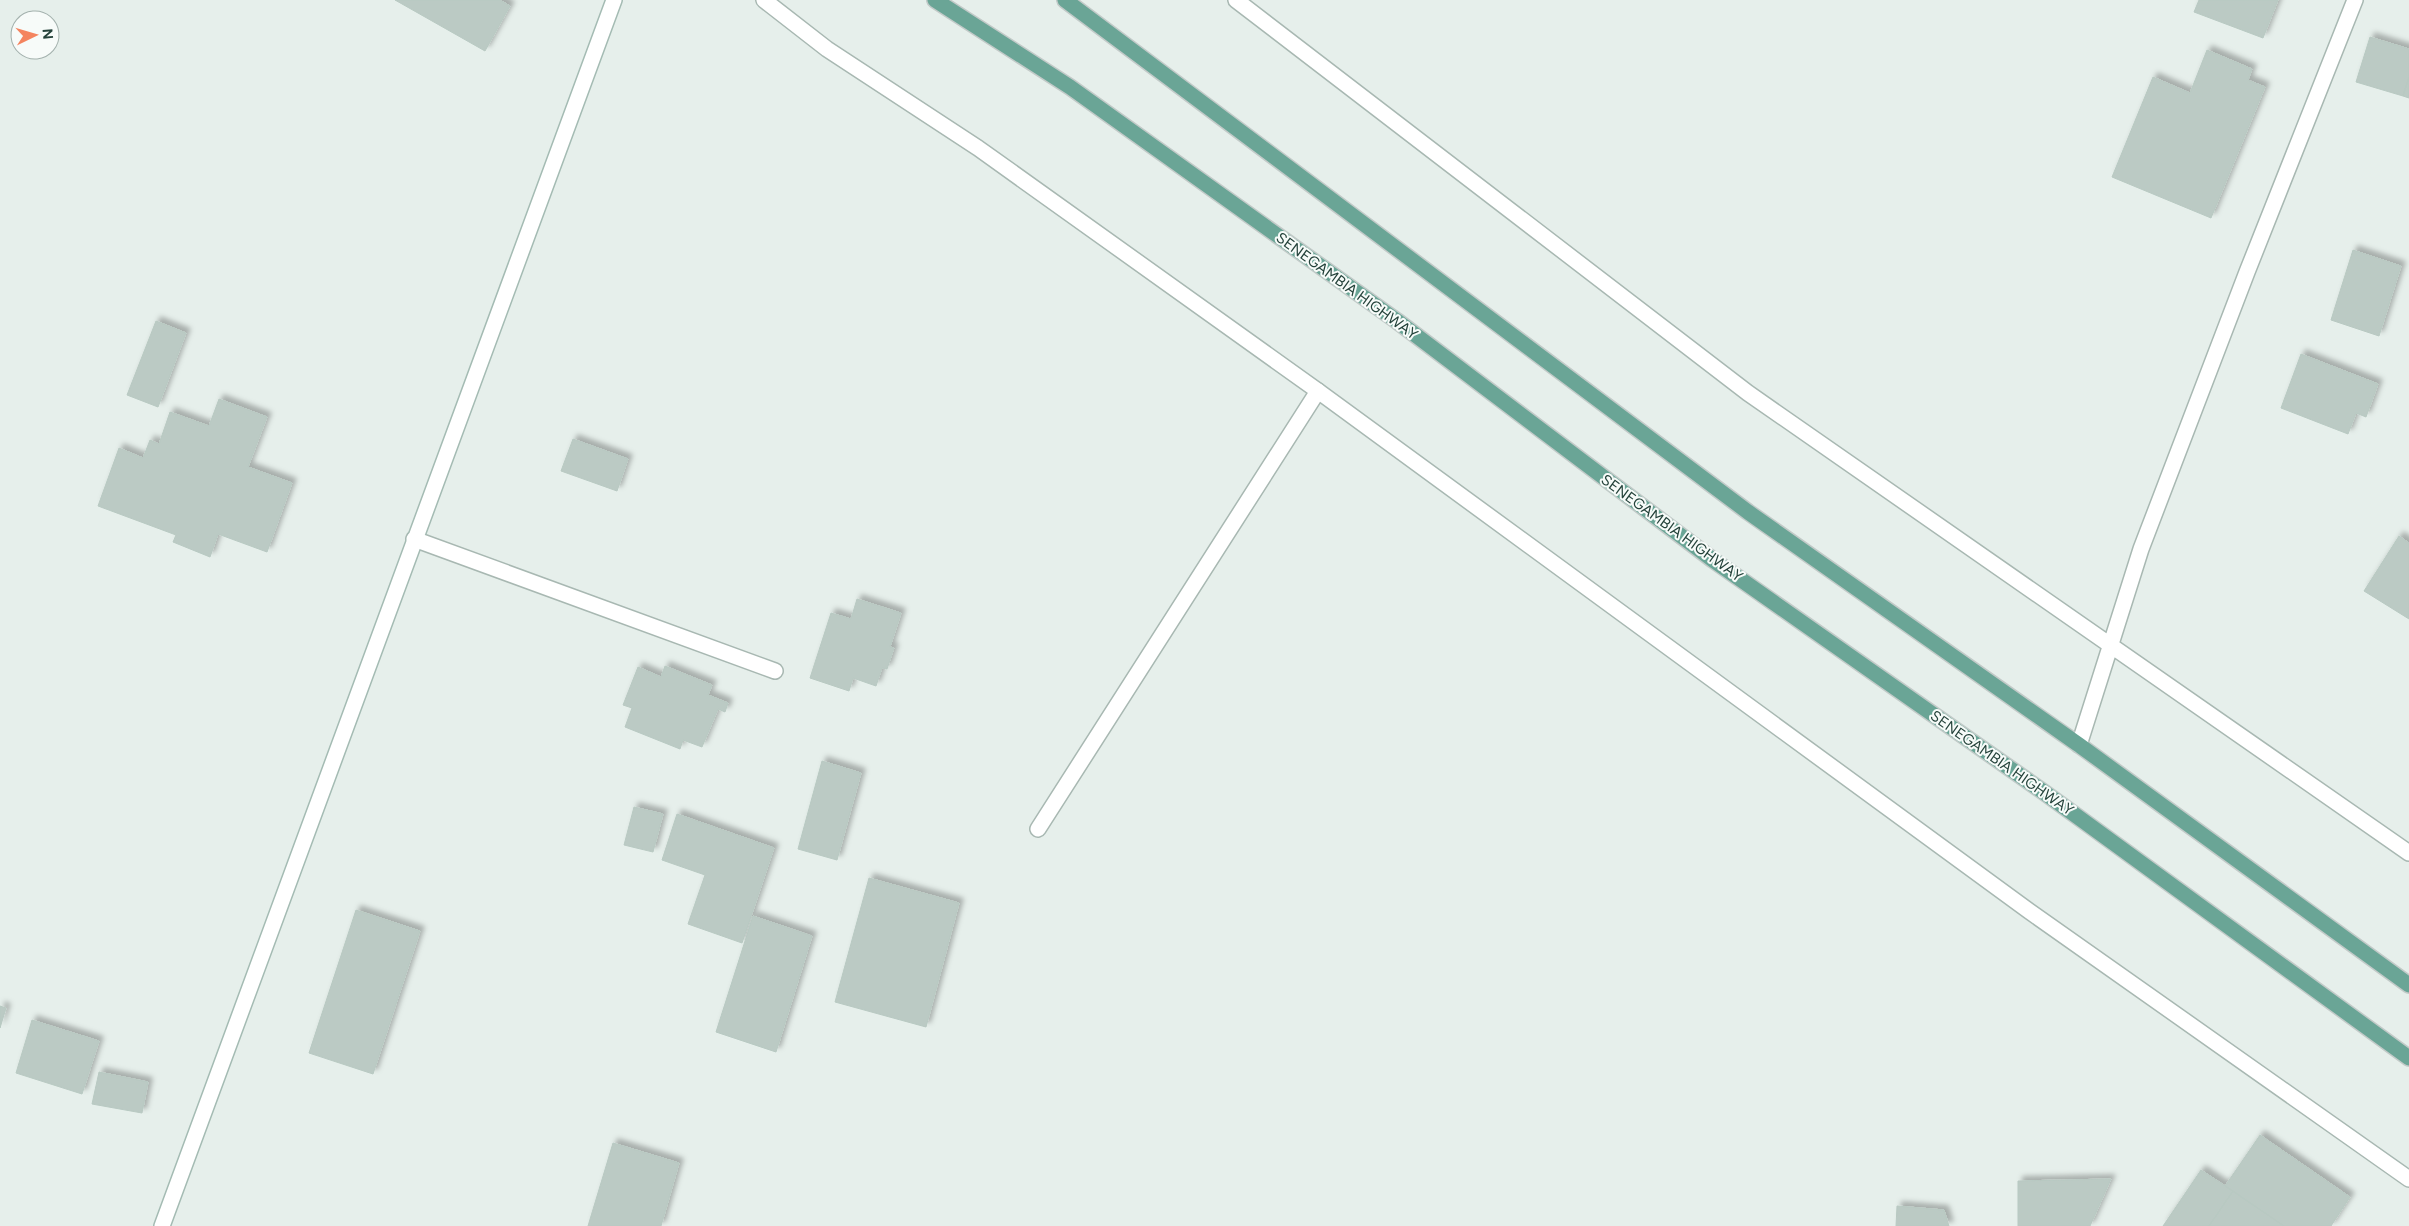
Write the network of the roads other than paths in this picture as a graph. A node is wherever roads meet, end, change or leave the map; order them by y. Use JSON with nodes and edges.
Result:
{"nodes":[{"id":1,"x":614,"y":0,"type":"edge"},
{"id":2,"x":764,"y":0,"type":"edge"},
{"id":3,"x":935,"y":0,"type":"edge"},
{"id":4,"x":1065,"y":0,"type":"edge"},
{"id":5,"x":1236,"y":0,"type":"edge"},
{"id":6,"x":2356,"y":0,"type":"edge"},
{"id":7,"x":1318,"y":392,"type":"junction"},
{"id":8,"x":414,"y":539,"type":"junction"},
{"id":9,"x":2111,"y":644,"type":"junction"},
{"id":10,"x":775,"y":671,"type":"dead end"},
{"id":11,"x":2079,"y":745,"type":"junction"},
{"id":12,"x":1038,"y":829,"type":"dead end"},
{"id":13,"x":2409,"y":853,"type":"edge"},
{"id":14,"x":2409,"y":985,"type":"edge"},
{"id":15,"x":2409,"y":1058,"type":"edge"},
{"id":16,"x":2409,"y":1179,"type":"edge"},
{"id":17,"x":162,"y":1226,"type":"edge"}],
"edges":[{"from":1,"to":8,"type":"street"},
{"from":2,"to":7,"type":"street"},
{"from":3,"to":15,"type":"main road","name":"SENEGAMBIA HIGHWAY"},
{"from":4,"to":11,"type":"main road"},
{"from":5,"to":9,"type":"street"},
{"from":6,"to":9,"type":"street"},
{"from":7,"to":12,"type":"street"},
{"from":7,"to":16,"type":"street"},
{"from":8,"to":10,"type":"street"},
{"from":8,"to":17,"type":"street"},
{"from":9,"to":11,"type":"street"},
{"from":9,"to":13,"type":"street"},
{"from":11,"to":14,"type":"main road"}]}
